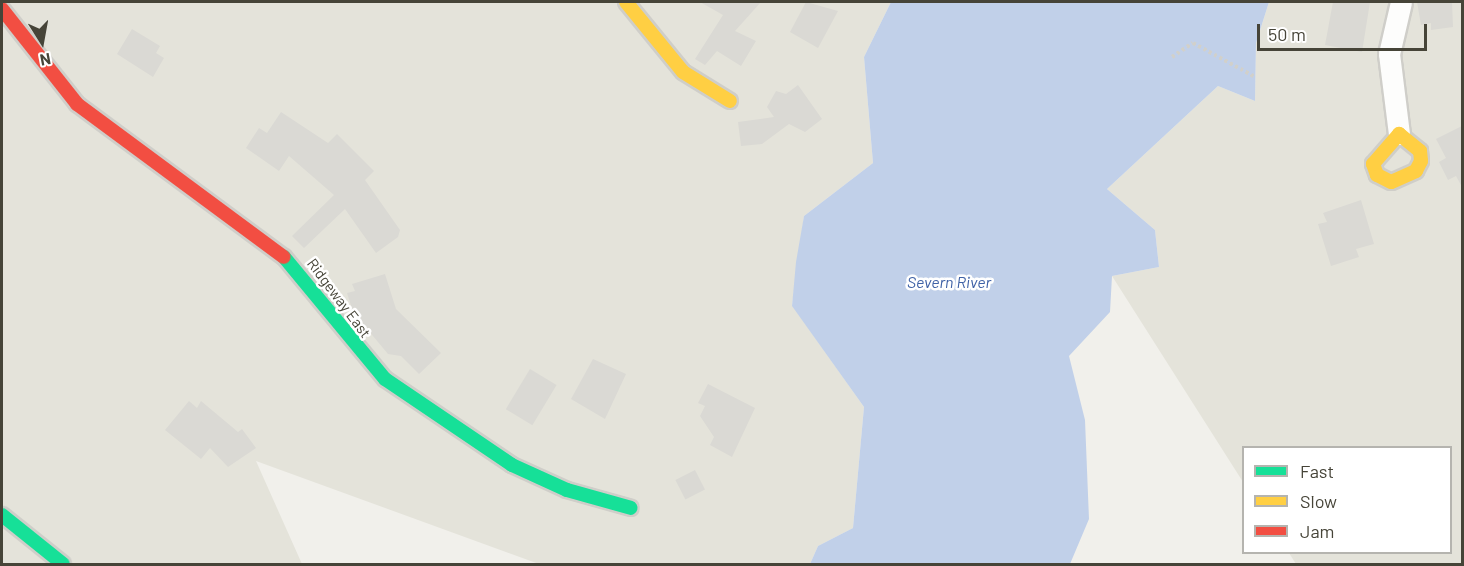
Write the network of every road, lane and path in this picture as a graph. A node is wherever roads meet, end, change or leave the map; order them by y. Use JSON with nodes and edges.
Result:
{"nodes":[{"id":1,"x":626,"y":2,"type":"edge"},
{"id":2,"x":1401,"y":2,"type":"edge"},
{"id":3,"x":2,"y":9,"type":"edge"},
{"id":4,"x":1172,"y":57,"type":"dead end"},
{"id":5,"x":1255,"y":77,"type":"dead end"},
{"id":6,"x":730,"y":101,"type":"dead end"},
{"id":7,"x":1399,"y":134,"type":"dead end"},
{"id":8,"x":631,"y":508,"type":"dead end"},
{"id":9,"x":2,"y":515,"type":"edge"},
{"id":10,"x":63,"y":564,"type":"edge"}],
"edges":[{"from":1,"to":6,"type":"street"},
{"from":2,"to":7,"type":"street"},
{"from":3,"to":8,"type":"street","name":"Ridgeway East"},
{"from":4,"to":5,"type":"path"},
{"from":9,"to":10,"type":"street"}]}
